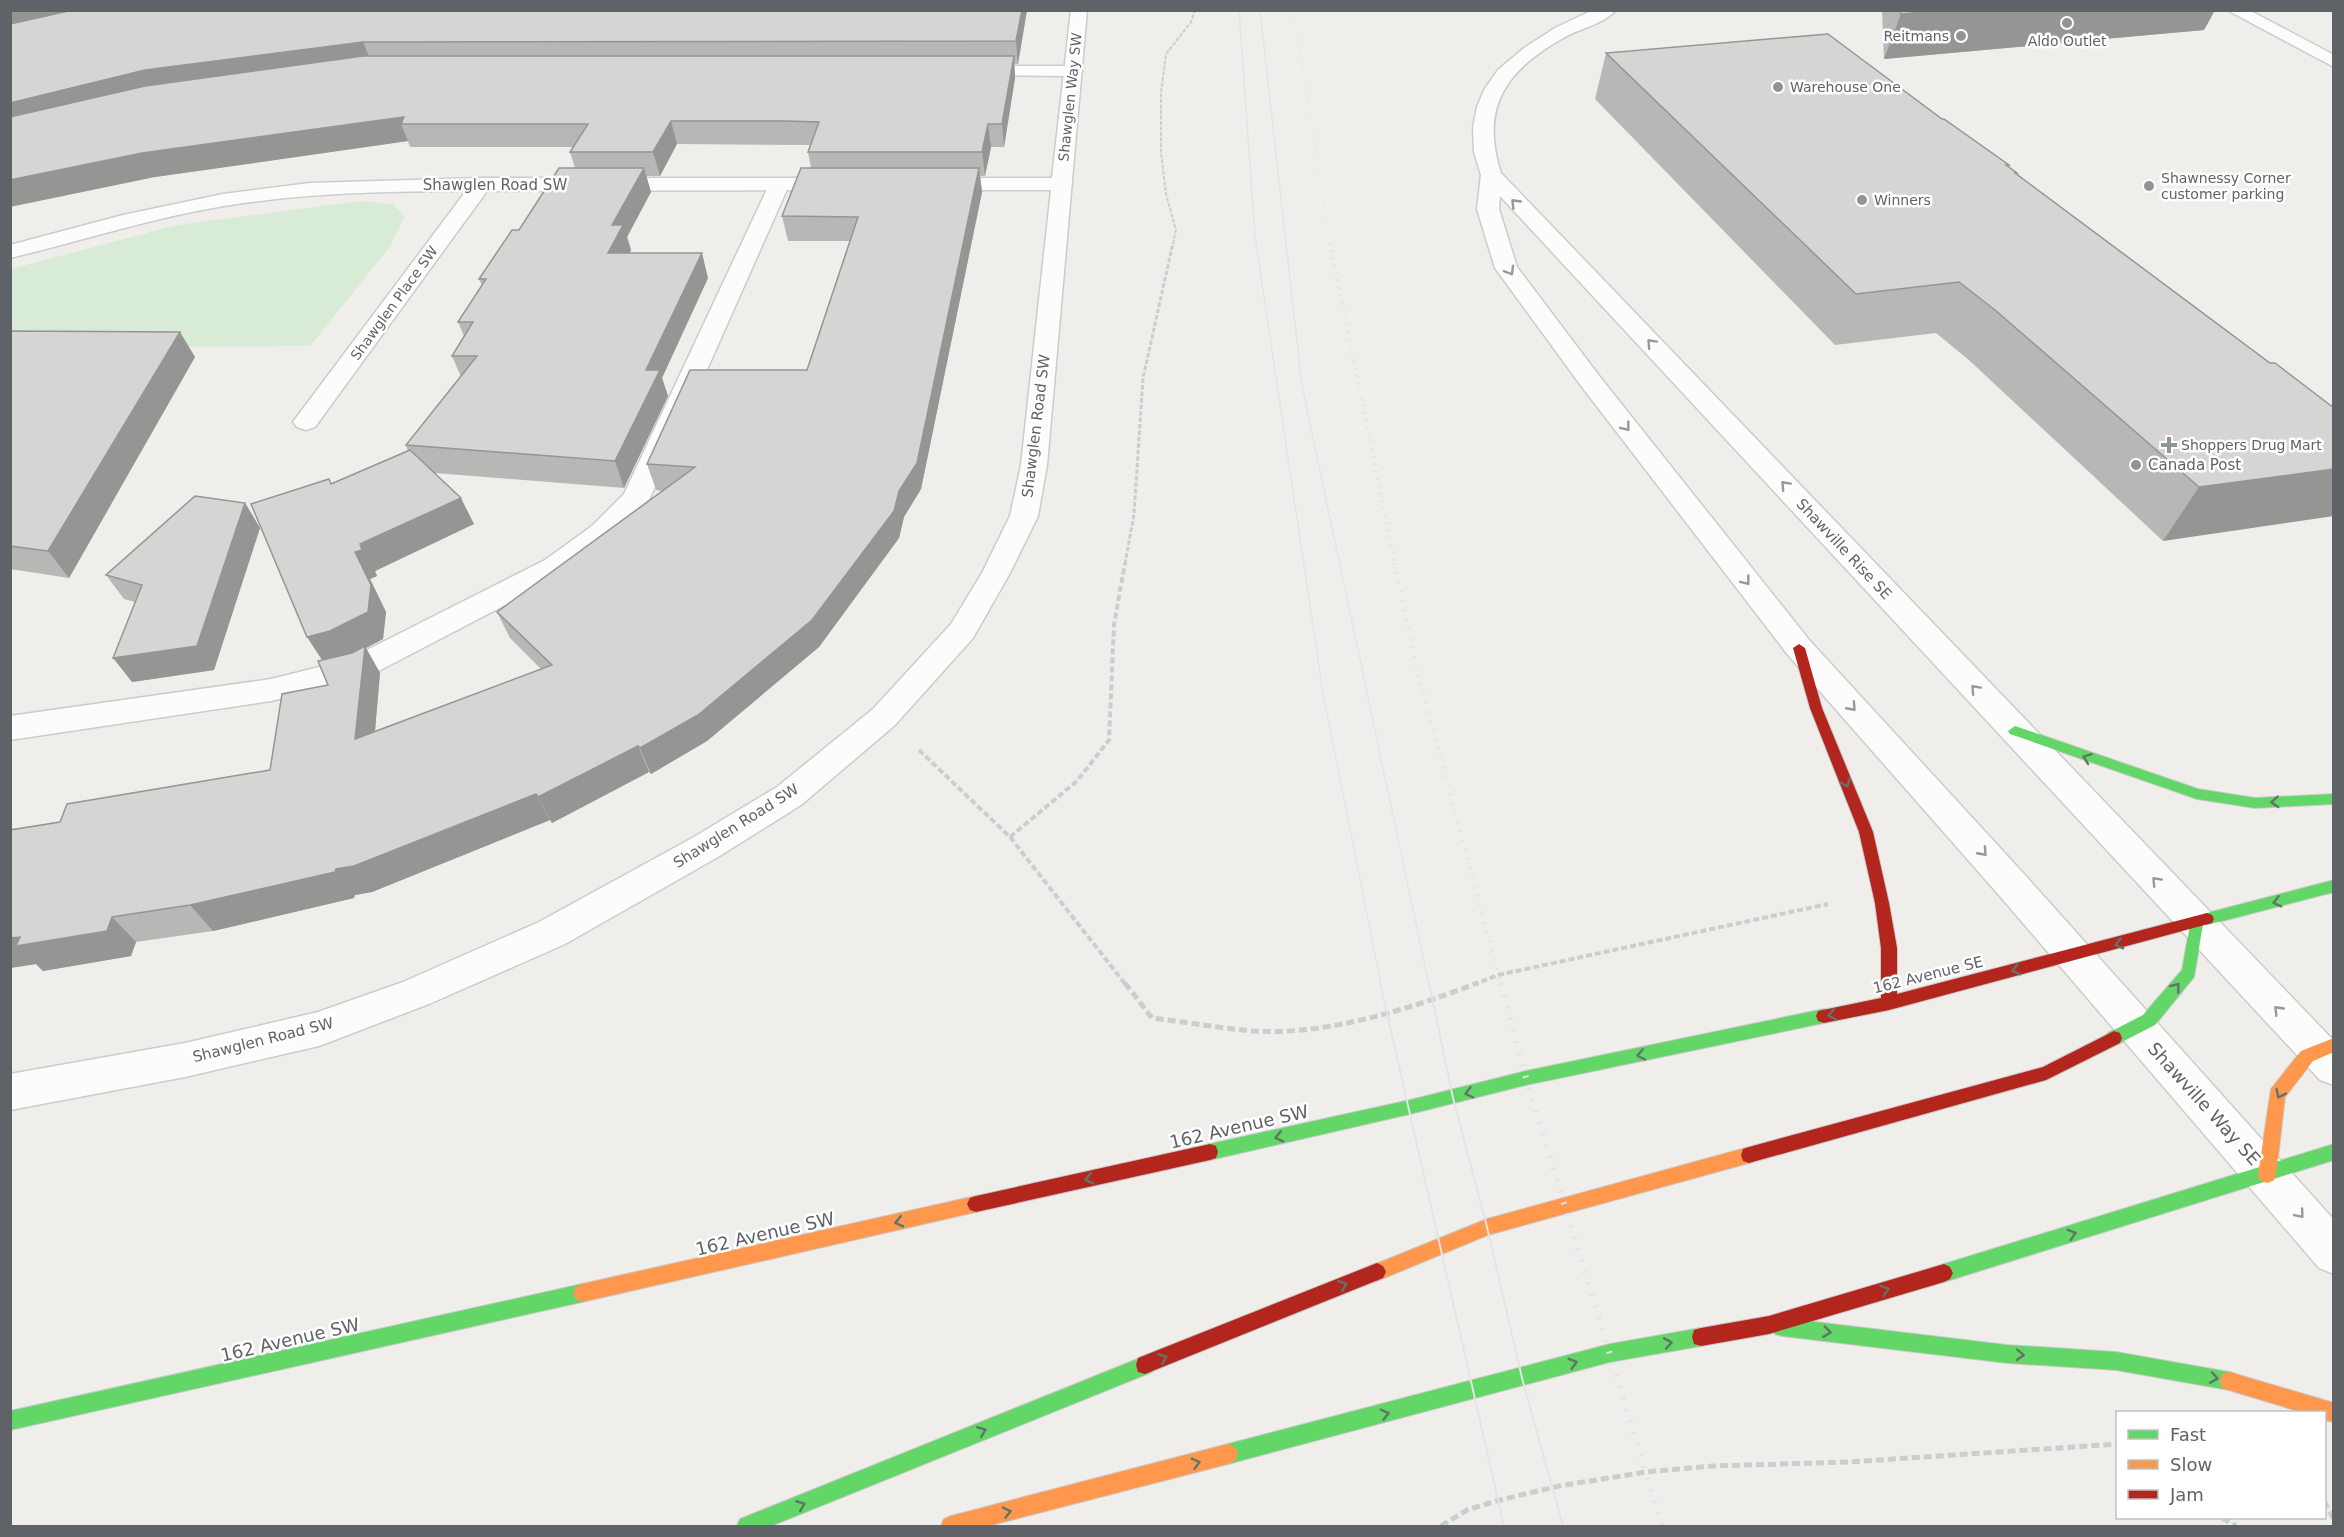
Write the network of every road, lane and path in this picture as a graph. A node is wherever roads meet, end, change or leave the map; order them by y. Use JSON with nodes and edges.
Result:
{"nodes":[{"id":1,"x":1079,"y":10,"type":"edge"},
{"id":2,"x":1195,"y":10,"type":"edge"},
{"id":3,"x":1608,"y":10,"type":"edge"},
{"id":4,"x":2235,"y":10,"type":"edge"},
{"id":5,"x":2334,"y":50,"type":"edge"},
{"id":6,"x":2313,"y":51,"type":"junction"},
{"id":7,"x":2334,"y":62,"type":"edge"},
{"id":8,"x":1073,"y":70,"type":"junction"},
{"id":9,"x":954,"y":71,"type":"edge"},
{"id":10,"x":1491,"y":175,"type":"junction"},
{"id":11,"x":482,"y":184,"type":"junction"},
{"id":12,"x":779,"y":184,"type":"junction"},
{"id":13,"x":862,"y":184,"type":"edge"},
{"id":14,"x":920,"y":184,"type":"edge"},
{"id":15,"x":1062,"y":184,"type":"junction"},
{"id":16,"x":10,"y":252,"type":"edge"},
{"id":17,"x":306,"y":422,"type":"dead end"},
{"id":18,"x":1799,"y":648,"type":"junction"},
{"id":19,"x":884,"y":717,"type":"junction"},
{"id":20,"x":10,"y":728,"type":"edge"},
{"id":21,"x":2015,"y":731,"type":"junction"},
{"id":22,"x":2334,"y":799,"type":"edge"},
{"id":23,"x":1010,"y":837,"type":"junction"},
{"id":24,"x":2334,"y":886,"type":"edge"},
{"id":25,"x":1828,"y":904,"type":"dead end"},
{"id":26,"x":2196,"y":924,"type":"junction"},
{"id":27,"x":2073,"y":955,"type":"junction"},
{"id":28,"x":1889,"y":1003,"type":"junction"},
{"id":29,"x":2136,"y":1027,"type":"junction"},
{"id":30,"x":2328,"y":1055,"type":"edge"},
{"id":31,"x":1526,"y":1078,"type":"joint"},
{"id":32,"x":10,"y":1092,"type":"edge"},
{"id":33,"x":2334,"y":1152,"type":"edge"},
{"id":34,"x":2266,"y":1175,"type":"junction"},
{"id":35,"x":2334,"y":1253,"type":"edge"},
{"id":36,"x":1769,"y":1325,"type":"junction"},
{"id":37,"x":2334,"y":1413,"type":"edge"},
{"id":38,"x":10,"y":1421,"type":"edge"},
{"id":39,"x":2116,"y":1444,"type":"edge"},
{"id":40,"x":2326,"y":1503,"type":"edge"},
{"id":41,"x":2334,"y":1520,"type":"edge"},
{"id":42,"x":747,"y":1527,"type":"edge"},
{"id":43,"x":951,"y":1527,"type":"edge"},
{"id":44,"x":1441,"y":1527,"type":"edge"}],
"edges":[{"from":1,"to":8,"type":"street","name":"Shawglen Way SW"},
{"from":2,"to":23,"type":"path"},
{"from":3,"to":10,"type":"street","name":"Shawville Rise SE"},
{"from":4,"to":6,"type":"street"},
{"from":5,"to":6,"type":"street"},
{"from":6,"to":7,"type":"street"},
{"from":8,"to":9,"type":"street"},
{"from":8,"to":15,"type":"street","name":"Shawglen Way SW"},
{"from":10,"to":18,"type":"street","name":"Shawville Rise SE","one_way":true},
{"from":21,"to":10,"type":"street","name":"Shawville Rise SE","one_way":true},
{"from":11,"to":12,"type":"street","name":"Shawglen Road SW"},
{"from":11,"to":16,"type":"street","name":"Shawglen Road SW"},
{"from":11,"to":17,"type":"street","name":"Shawglen Place SW"},
{"from":12,"to":13,"type":"street","name":"Shawglen Road SW"},
{"from":12,"to":20,"type":"street"},
{"from":14,"to":15,"type":"street"},
{"from":15,"to":19,"type":"street","name":"Shawglen Road SW"},
{"from":18,"to":27,"type":"street","name":"Shawville Rise SE","one_way":true},
{"from":18,"to":28,"type":"main road","one_way":true},
{"from":19,"to":23,"type":"path"},
{"from":19,"to":32,"type":"street","name":"Shawglen Road SW"},
{"from":22,"to":21,"type":"main road","one_way":true},
{"from":26,"to":21,"type":"street","name":"Shawville Rise SE","one_way":true},
{"from":23,"to":25,"type":"path"},
{"from":24,"to":26,"type":"main road","name":"162 Avenue SE","one_way":true},
{"from":26,"to":27,"type":"main road","name":"162 Avenue SE","one_way":true},
{"from":29,"to":26,"type":"main road","one_way":true},
{"from":30,"to":26,"type":"street","one_way":true},
{"from":27,"to":28,"type":"main road","name":"162 Avenue SE","one_way":true},
{"from":27,"to":29,"type":"street","name":"Shawville Way SE"},
{"from":28,"to":31,"type":"main road","name":"162 Avenue SE","one_way":true},
{"from":29,"to":34,"type":"street","name":"Shawville Way SE"},
{"from":42,"to":29,"type":"main road","one_way":true},
{"from":30,"to":34,"type":"main road","one_way":true},
{"from":31,"to":38,"type":"main road","name":"162 Avenue SW","one_way":true},
{"from":33,"to":34,"type":"main road"},
{"from":34,"to":35,"type":"street","name":"Shawville Way SE","one_way":true},
{"from":36,"to":34,"type":"main road","one_way":true},
{"from":36,"to":37,"type":"main road","one_way":true},
{"from":43,"to":36,"type":"main road","one_way":true},
{"from":39,"to":44,"type":"path"},
{"from":40,"to":41,"type":"path"}]}
